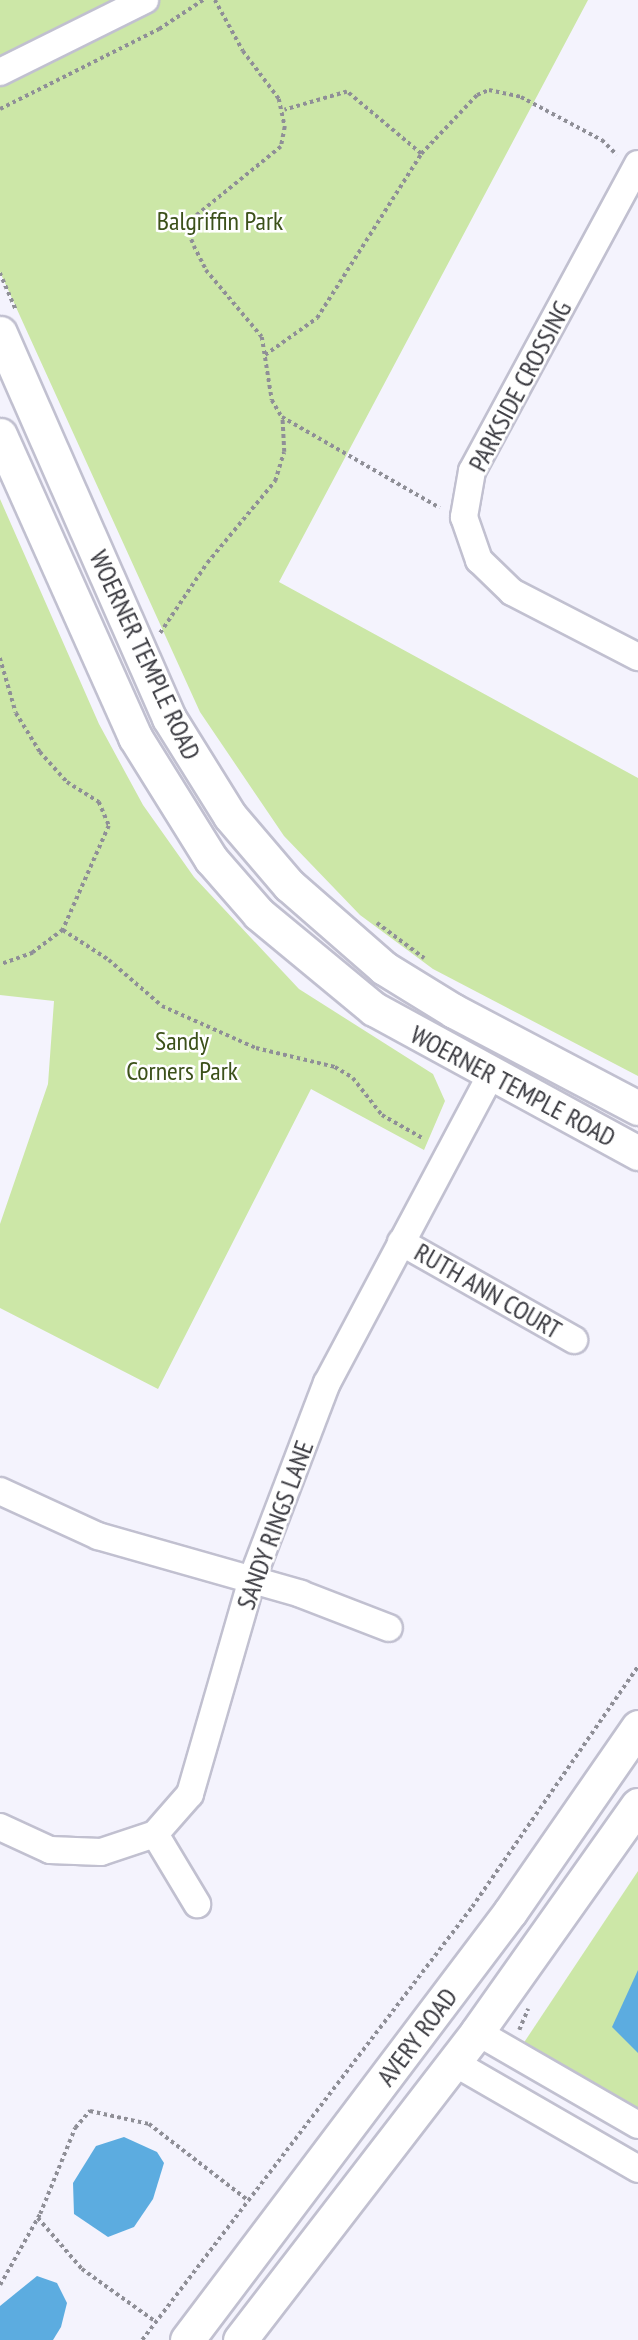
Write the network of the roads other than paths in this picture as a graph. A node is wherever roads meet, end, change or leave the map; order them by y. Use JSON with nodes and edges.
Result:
{"nodes":[{"id":1,"x":145,"y":0,"type":"edge"},
{"id":2,"x":0,"y":72,"type":"edge"},
{"id":3,"x":636,"y":168,"type":"edge"},
{"id":4,"x":11,"y":328,"type":"edge"},
{"id":5,"x":0,"y":435,"type":"edge"},
{"id":6,"x":638,"y":657,"type":"edge"},
{"id":7,"x":490,"y":1076,"type":"junction"},
{"id":8,"x":638,"y":1108,"type":"edge"},
{"id":9,"x":638,"y":1153,"type":"edge"},
{"id":10,"x":401,"y":1242,"type":"junction"},
{"id":11,"x":574,"y":1340,"type":"dead end"},
{"id":12,"x":0,"y":1491,"type":"edge"},
{"id":13,"x":252,"y":1579,"type":"junction"},
{"id":14,"x":389,"y":1628,"type":"dead end"},
{"id":15,"x":638,"y":1727,"type":"edge"},
{"id":16,"x":638,"y":1805,"type":"edge"},
{"id":17,"x":0,"y":1827,"type":"edge"},
{"id":18,"x":155,"y":1834,"type":"junction"},
{"id":19,"x":197,"y":1904,"type":"dead end"},
{"id":20,"x":477,"y":2032,"type":"junction"},
{"id":21,"x":453,"y":2062,"type":"junction"},
{"id":22,"x":638,"y":2125,"type":"edge"},
{"id":23,"x":638,"y":2169,"type":"edge"},
{"id":24,"x":187,"y":2340,"type":"edge"},
{"id":25,"x":240,"y":2340,"type":"edge"}],
"edges":[{"from":1,"to":2,"type":"street"},
{"from":3,"to":6,"type":"street","name":"PARKSIDE CROSSING"},
{"from":4,"to":8,"type":"main road","name":"WOERNER TEMPLE ROAD"},
{"from":5,"to":7,"type":"main road","name":"WOERNER TEMPLE ROAD"},
{"from":7,"to":9,"type":"main road","name":"WOERNER TEMPLE ROAD"},
{"from":7,"to":10,"type":"street","name":"SANDY RINGS LANE"},
{"from":10,"to":11,"type":"street","name":"RUTH ANN COURT"},
{"from":10,"to":13,"type":"street","name":"SANDY RINGS LANE"},
{"from":12,"to":13,"type":"street"},
{"from":13,"to":14,"type":"street"},
{"from":13,"to":18,"type":"street","name":"SANDY RINGS LANE"},
{"from":15,"to":24,"type":"main road","name":"AVERY ROAD"},
{"from":16,"to":20,"type":"main road","name":"AVERY ROAD"},
{"from":17,"to":18,"type":"street"},
{"from":18,"to":19,"type":"street"},
{"from":20,"to":21,"type":"main road","name":"AVERY ROAD"},
{"from":20,"to":22,"type":"street"},
{"from":21,"to":23,"type":"street"},
{"from":21,"to":25,"type":"main road","name":"AVERY ROAD"}]}
